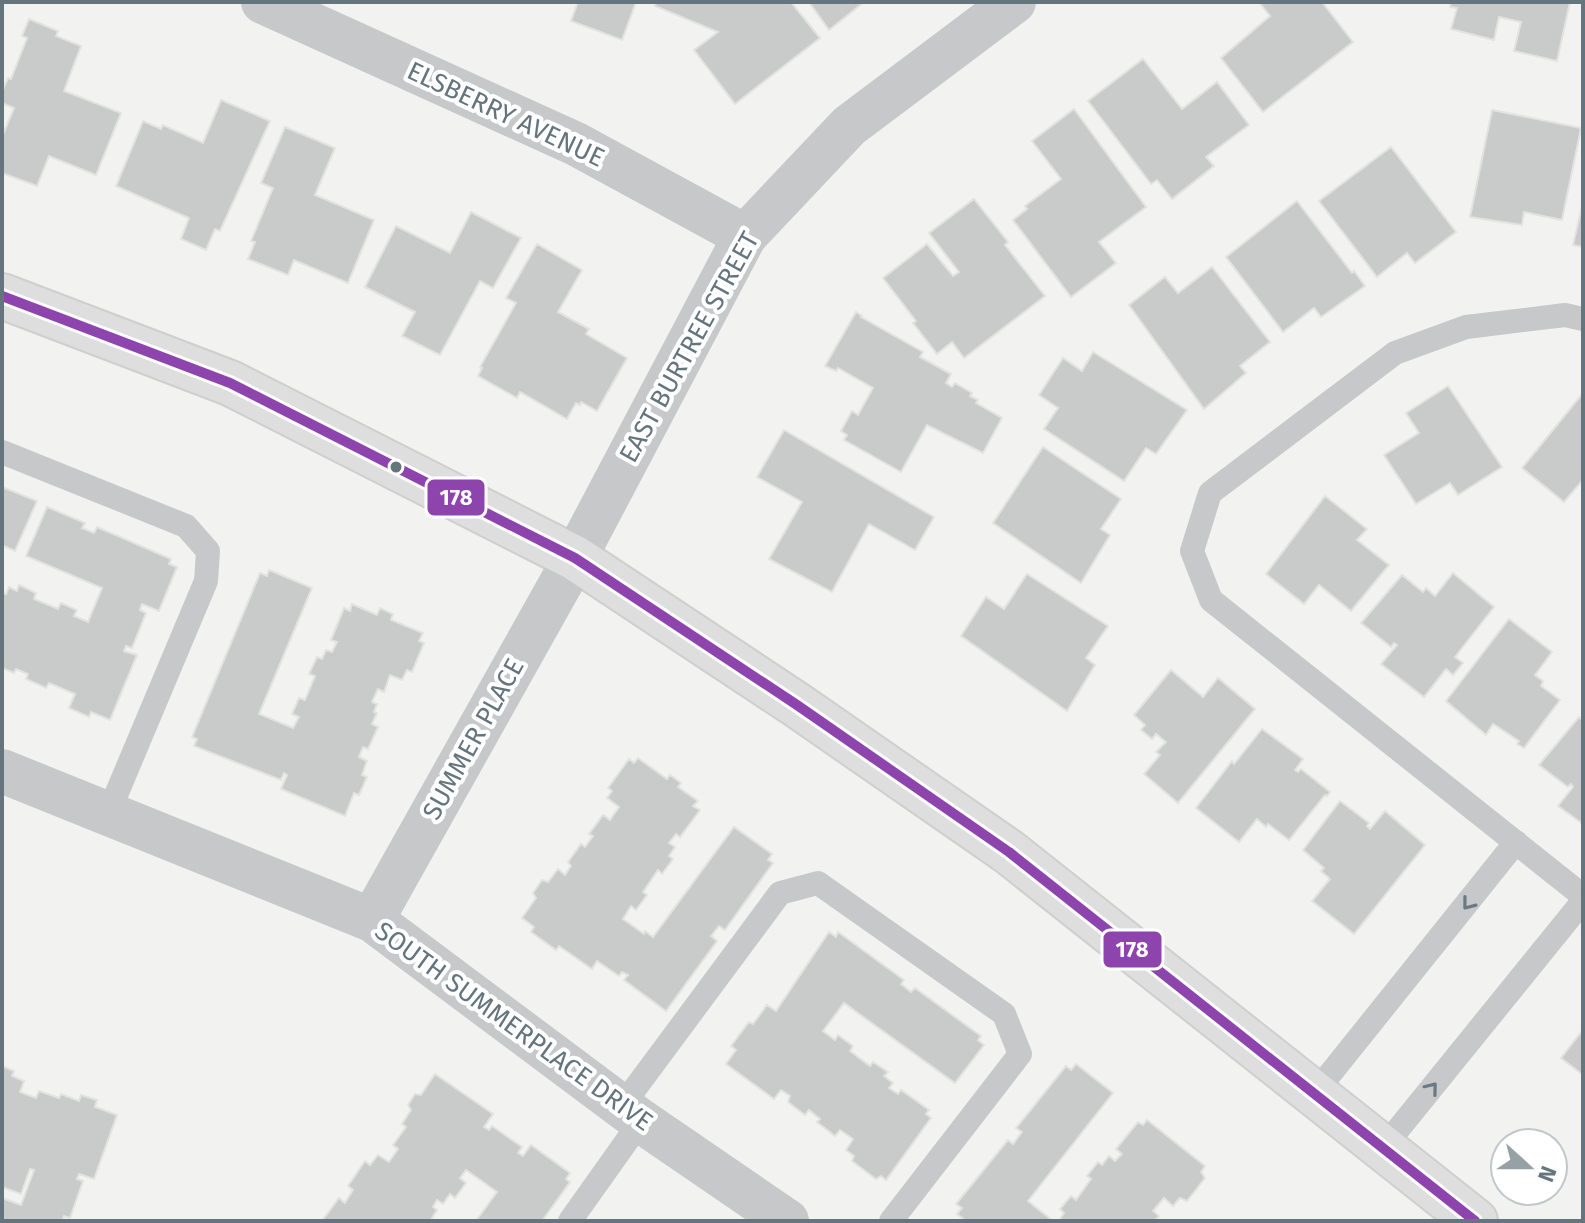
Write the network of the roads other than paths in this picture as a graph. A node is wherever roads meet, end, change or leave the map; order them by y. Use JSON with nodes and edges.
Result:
{"nodes":[{"id":1,"x":263,"y":2,"type":"edge"},
{"id":2,"x":1014,"y":2,"type":"edge"},
{"id":3,"x":745,"y":236,"type":"junction"},
{"id":4,"x":2,"y":296,"type":"edge"},
{"id":5,"x":1583,"y":319,"type":"edge"},
{"id":6,"x":2,"y":452,"type":"edge"},
{"id":7,"x":575,"y":558,"type":"junction"},
{"id":8,"x":2,"y":771,"type":"edge"},
{"id":9,"x":108,"y":814,"type":"junction"},
{"id":10,"x":1516,"y":842,"type":"junction"},
{"id":11,"x":1583,"y":898,"type":"edge"},
{"id":12,"x":372,"y":920,"type":"junction"},
{"id":13,"x":1314,"y":1094,"type":"junction"},
{"id":14,"x":632,"y":1114,"type":"junction"},
{"id":15,"x":1383,"y":1148,"type":"junction"},
{"id":16,"x":570,"y":1221,"type":"edge"},
{"id":17,"x":787,"y":1221,"type":"edge"},
{"id":18,"x":891,"y":1221,"type":"edge"},
{"id":19,"x":1475,"y":1221,"type":"edge"}],
"edges":[{"from":1,"to":3,"type":"street","name":"ELSBERRY AVENUE"},
{"from":2,"to":3,"type":"street","name":"EAST BURTREE STREET"},
{"from":3,"to":7,"type":"street","name":"EAST BURTREE STREET"},
{"from":4,"to":7,"type":"main road"},
{"from":5,"to":10,"type":"lane"},
{"from":6,"to":9,"type":"lane"},
{"from":7,"to":12,"type":"street","name":"SUMMER PLACE"},
{"from":7,"to":13,"type":"main road"},
{"from":8,"to":9,"type":"street","name":"SOUTH SUMMERPLACE DRIVE"},
{"from":9,"to":12,"type":"street","name":"SOUTH SUMMERPLACE DRIVE"},
{"from":10,"to":11,"type":"lane"},
{"from":10,"to":13,"type":"lane","one_way":true},
{"from":15,"to":11,"type":"lane","one_way":true},
{"from":12,"to":14,"type":"street","name":"SOUTH SUMMERPLACE DRIVE"},
{"from":13,"to":15,"type":"main road"},
{"from":14,"to":16,"type":"lane"},
{"from":14,"to":17,"type":"street","name":"SOUTH SUMMERPLACE DRIVE"},
{"from":14,"to":18,"type":"lane"},
{"from":15,"to":19,"type":"main road"}]}
